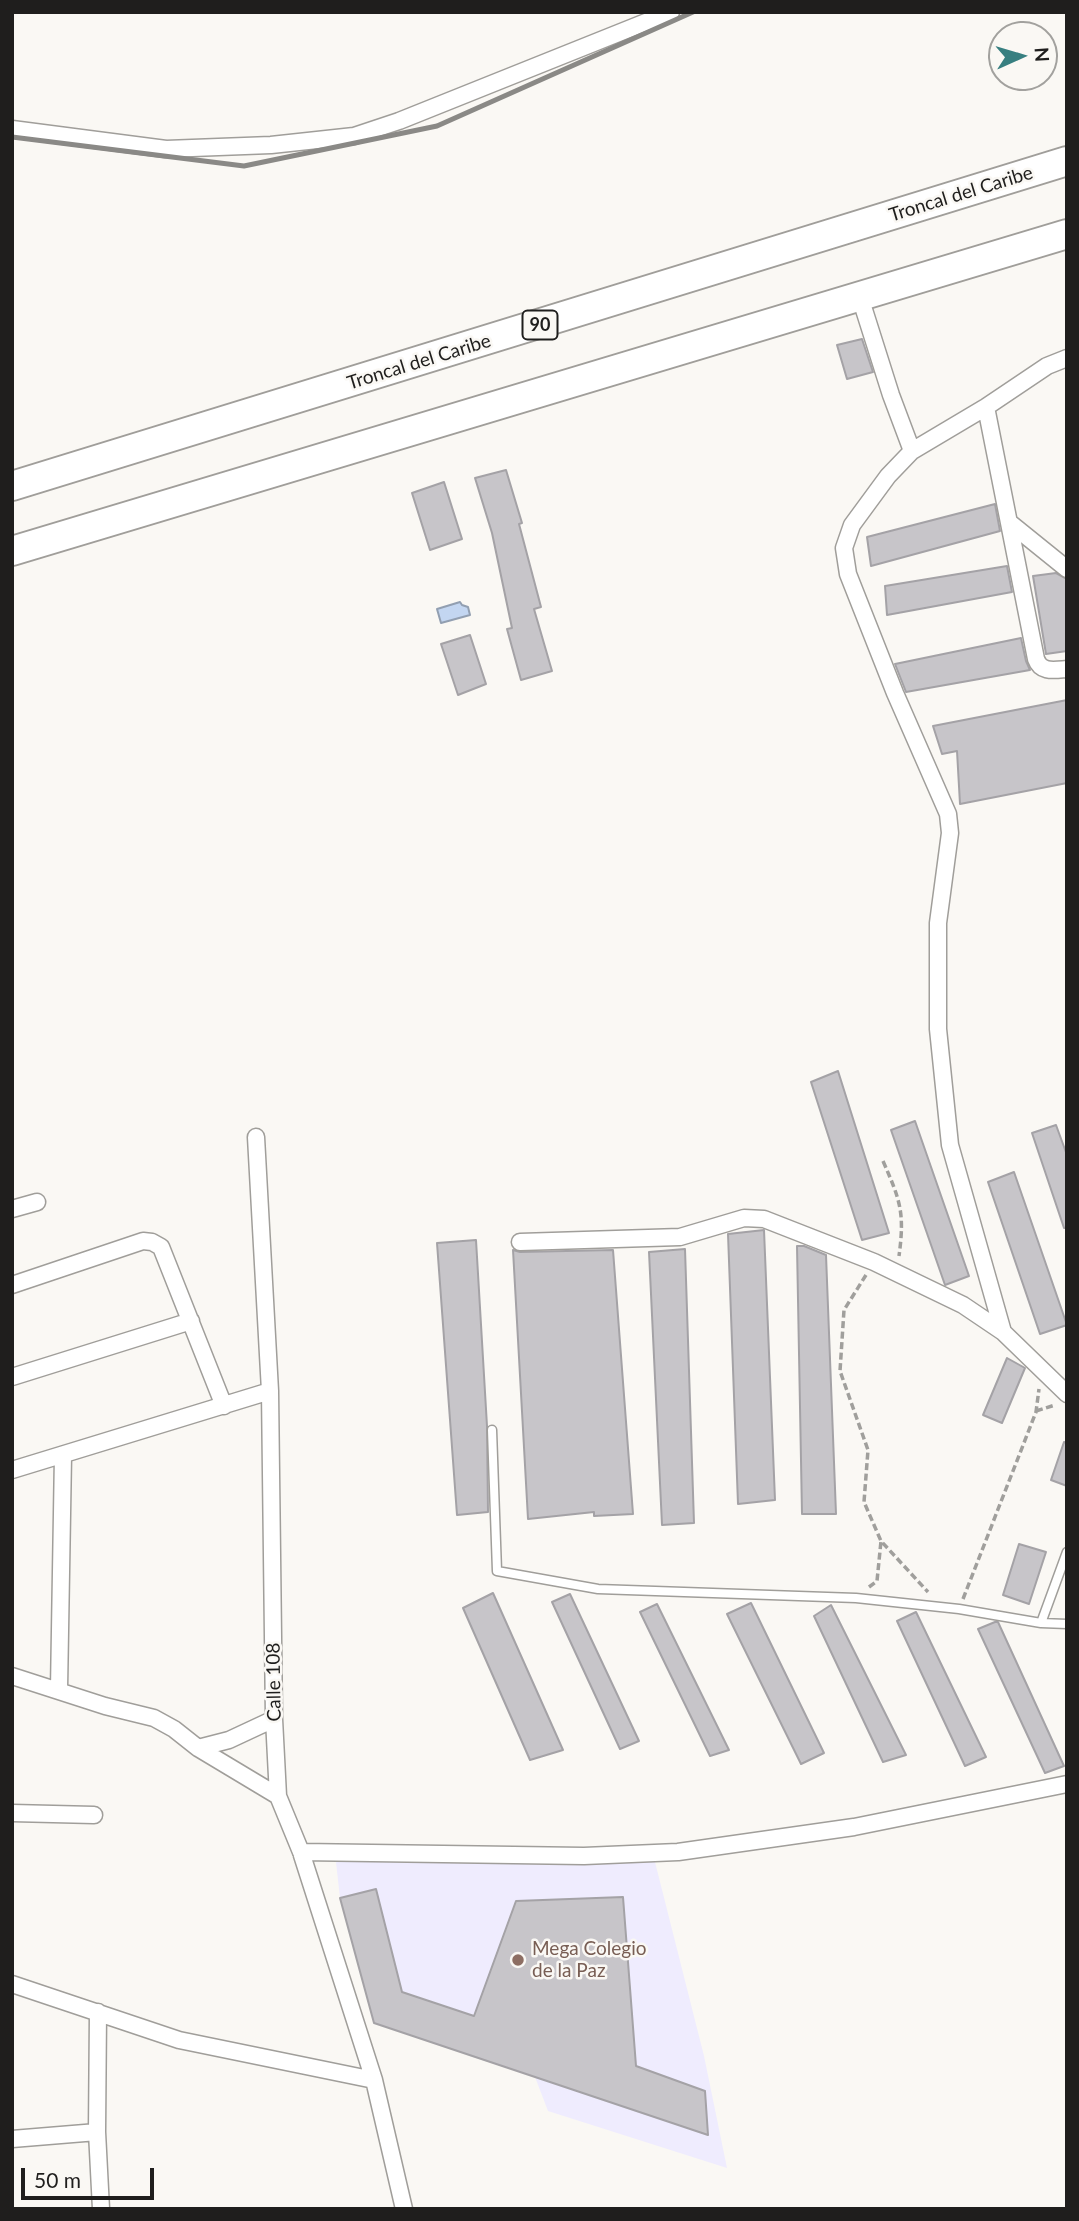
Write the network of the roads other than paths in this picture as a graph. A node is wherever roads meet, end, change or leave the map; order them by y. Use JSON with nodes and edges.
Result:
{"nodes":[{"id":1,"x":671,"y":12,"type":"edge"},
{"id":2,"x":12,"y":129,"type":"edge"},
{"id":3,"x":1067,"y":161,"type":"edge"},
{"id":4,"x":1067,"y":234,"type":"edge"},
{"id":5,"x":860,"y":298,"type":"junction"},
{"id":6,"x":1067,"y":358,"type":"edge"},
{"id":7,"x":986,"y":407,"type":"junction"},
{"id":8,"x":912,"y":451,"type":"junction"},
{"id":9,"x":12,"y":486,"type":"edge"},
{"id":10,"x":1010,"y":523,"type":"junction"},
{"id":11,"x":12,"y":551,"type":"edge"},
{"id":12,"x":1067,"y":569,"type":"edge"},
{"id":13,"x":1067,"y":669,"type":"edge"},
{"id":14,"x":256,"y":1137,"type":"dead end"},
{"id":15,"x":37,"y":1202,"type":"dead end"},
{"id":16,"x":12,"y":1209,"type":"edge"},
{"id":17,"x":520,"y":1242,"type":"dead end"},
{"id":18,"x":12,"y":1285,"type":"edge"},
{"id":19,"x":191,"y":1321,"type":"junction"},
{"id":20,"x":1003,"y":1332,"type":"junction"},
{"id":21,"x":12,"y":1377,"type":"edge"},
{"id":22,"x":270,"y":1391,"type":"junction"},
{"id":23,"x":1063,"y":1399,"type":"edge"},
{"id":24,"x":224,"y":1406,"type":"junction"},
{"id":25,"x":492,"y":1430,"type":"dead end"},
{"id":26,"x":63,"y":1455,"type":"junction"},
{"id":27,"x":12,"y":1470,"type":"edge"},
{"id":28,"x":1067,"y":1552,"type":"edge"},
{"id":29,"x":1041,"y":1623,"type":"junction"},
{"id":30,"x":1067,"y":1624,"type":"edge"},
{"id":31,"x":12,"y":1676,"type":"edge"},
{"id":32,"x":59,"y":1689,"type":"junction"},
{"id":33,"x":274,"y":1719,"type":"junction"},
{"id":34,"x":198,"y":1748,"type":"junction"},
{"id":35,"x":1067,"y":1784,"type":"edge"},
{"id":36,"x":278,"y":1796,"type":"junction"},
{"id":37,"x":12,"y":1813,"type":"edge"},
{"id":38,"x":94,"y":1815,"type":"dead end"},
{"id":39,"x":301,"y":1852,"type":"junction"},
{"id":40,"x":12,"y":1984,"type":"edge"},
{"id":41,"x":97,"y":2012,"type":"junction"},
{"id":42,"x":374,"y":2080,"type":"junction"},
{"id":43,"x":97,"y":2132,"type":"junction"},
{"id":44,"x":12,"y":2139,"type":"edge"},
{"id":45,"x":101,"y":2209,"type":"edge"},
{"id":46,"x":404,"y":2209,"type":"edge"}],
"edges":[{"from":1,"to":2,"type":"street"},
{"from":3,"to":9,"type":"highway","name":"Troncal del Caribe","number":"90"},
{"from":4,"to":5,"type":"highway"},
{"from":5,"to":8,"type":"street"},
{"from":5,"to":11,"type":"highway"},
{"from":6,"to":7,"type":"street"},
{"from":7,"to":8,"type":"street"},
{"from":7,"to":10,"type":"street"},
{"from":8,"to":20,"type":"street"},
{"from":10,"to":12,"type":"street"},
{"from":10,"to":13,"type":"street"},
{"from":14,"to":22,"type":"street","name":"Calle 108"},
{"from":15,"to":16,"type":"street"},
{"from":17,"to":20,"type":"street"},
{"from":18,"to":19,"type":"street"},
{"from":19,"to":21,"type":"street"},
{"from":19,"to":24,"type":"street"},
{"from":20,"to":23,"type":"street"},
{"from":22,"to":24,"type":"street"},
{"from":22,"to":33,"type":"street","name":"Calle 108"},
{"from":24,"to":26,"type":"street"},
{"from":25,"to":29,"type":"lane"},
{"from":26,"to":27,"type":"street"},
{"from":26,"to":32,"type":"street"},
{"from":28,"to":29,"type":"lane"},
{"from":29,"to":30,"type":"lane"},
{"from":31,"to":32,"type":"street"},
{"from":32,"to":34,"type":"street"},
{"from":33,"to":34,"type":"street"},
{"from":33,"to":36,"type":"street","name":"Calle 108"},
{"from":34,"to":36,"type":"street"},
{"from":35,"to":39,"type":"street"},
{"from":36,"to":39,"type":"street","name":"Calle 108"},
{"from":37,"to":38,"type":"street"},
{"from":39,"to":42,"type":"street","name":"Calle 108"},
{"from":40,"to":41,"type":"street"},
{"from":41,"to":42,"type":"street"},
{"from":41,"to":43,"type":"street"},
{"from":42,"to":46,"type":"street","name":"Calle 108"},
{"from":43,"to":44,"type":"street"},
{"from":43,"to":45,"type":"street"}]}
